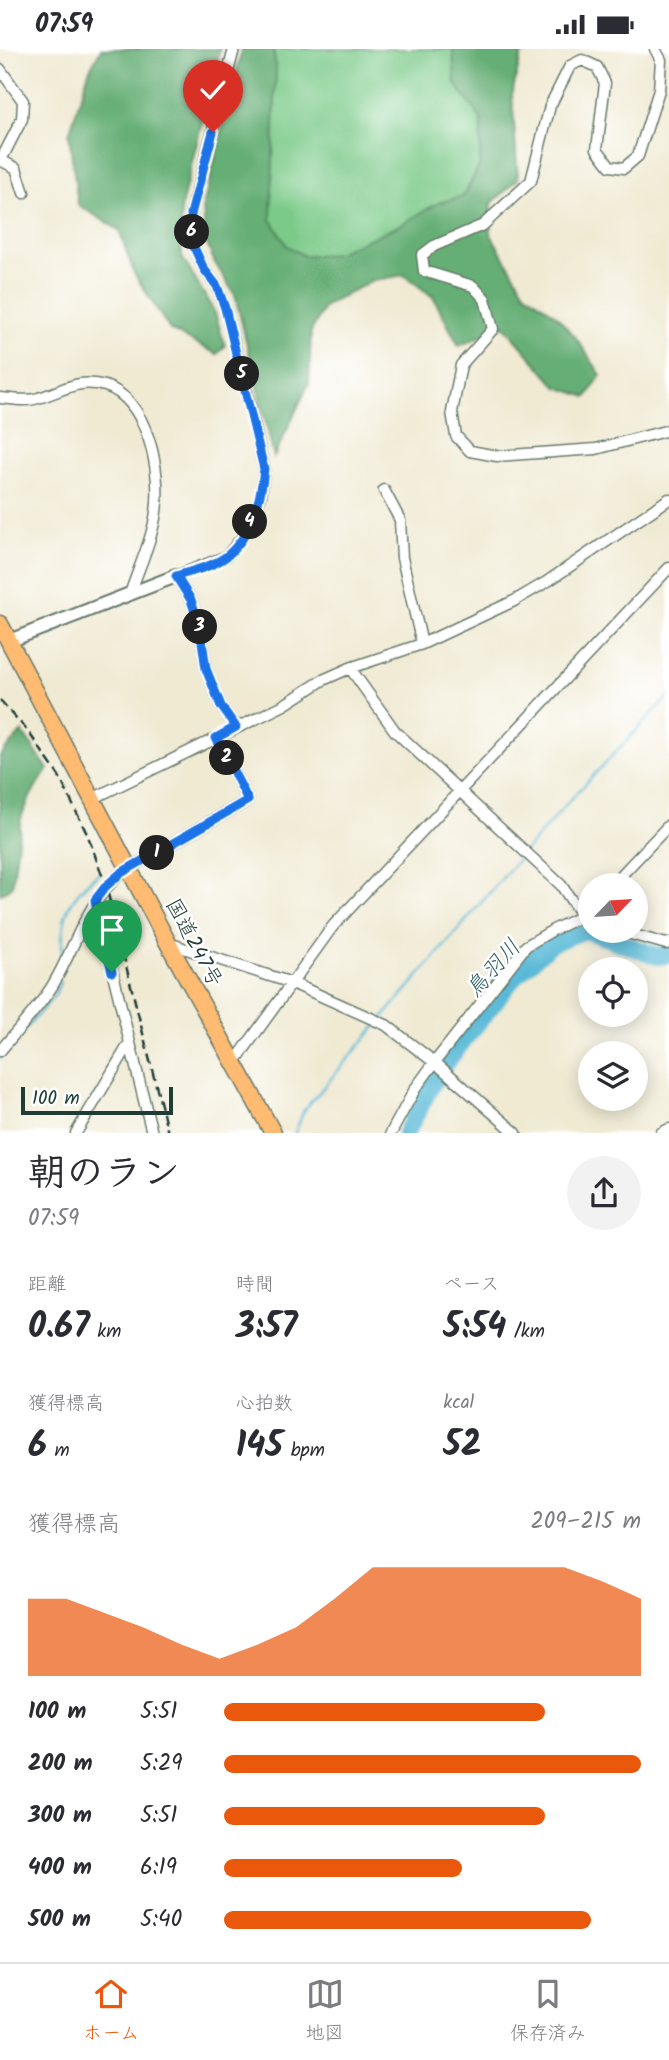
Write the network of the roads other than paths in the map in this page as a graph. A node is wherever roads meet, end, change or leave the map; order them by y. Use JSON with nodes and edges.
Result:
{"nodes":[{"id":1,"x":234,"y":49,"type":"edge"},
{"id":2,"x":655,"y":49,"type":"edge"},
{"id":3,"x":0,"y":69,"type":"edge"},
{"id":4,"x":1,"y":160,"type":"edge"},
{"id":5,"x":24,"y":193,"type":"dead end"},
{"id":6,"x":0,"y":398,"type":"edge"},
{"id":7,"x":669,"y":430,"type":"edge"},
{"id":8,"x":384,"y":490,"type":"dead end"},
{"id":9,"x":669,"y":499,"type":"edge"},
{"id":10,"x":669,"y":568,"type":"edge"},
{"id":11,"x":176,"y":576,"type":"junction"},
{"id":12,"x":130,"y":594,"type":"junction"},
{"id":13,"x":0,"y":624,"type":"edge"},
{"id":14,"x":4,"y":642,"type":"edge"},
{"id":15,"x":422,"y":644,"type":"junction"},
{"id":16,"x":350,"y":669,"type":"junction"},
{"id":17,"x":236,"y":727,"type":"junction"},
{"id":18,"x":216,"y":738,"type":"junction"},
{"id":19,"x":459,"y":789,"type":"junction"},
{"id":20,"x":92,"y":799,"type":"junction"},
{"id":21,"x":669,"y":825,"type":"edge"},
{"id":22,"x":130,"y":869,"type":"junction"},
{"id":23,"x":623,"y":873,"type":"edge"},
{"id":24,"x":95,"y":900,"type":"junction"},
{"id":25,"x":578,"y":904,"type":"edge"},
{"id":26,"x":578,"y":918,"type":"edge"},
{"id":27,"x":648,"y":940,"type":"edge"},
{"id":28,"x":168,"y":943,"type":"junction"},
{"id":29,"x":668,"y":946,"type":"edge"},
{"id":30,"x":292,"y":983,"type":"junction"},
{"id":31,"x":130,"y":1044,"type":"junction"},
{"id":32,"x":0,"y":1051,"type":"edge"},
{"id":33,"x":234,"y":1063,"type":"junction"},
{"id":34,"x":439,"y":1066,"type":"junction"},
{"id":35,"x":669,"y":1129,"type":"edge"},
{"id":36,"x":76,"y":1132,"type":"edge"},
{"id":37,"x":152,"y":1132,"type":"edge"},
{"id":38,"x":273,"y":1132,"type":"edge"},
{"id":39,"x":391,"y":1132,"type":"edge"},
{"id":40,"x":516,"y":1132,"type":"edge"},
{"id":41,"x":662,"y":1132,"type":"edge"}],
"edges":[{"from":1,"to":11,"type":"street"},
{"from":2,"to":7,"type":"street"},
{"from":3,"to":4,"type":"street"},
{"from":4,"to":5,"type":"street"},
{"from":6,"to":12,"type":"street"},
{"from":8,"to":15,"type":"street"},
{"from":9,"to":15,"type":"street"},
{"from":10,"to":19,"type":"street"},
{"from":11,"to":12,"type":"street"},
{"from":11,"to":17,"type":"street"},
{"from":12,"to":14,"type":"street"},
{"from":13,"to":14,"type":"highway","name":"国道247号"},
{"from":14,"to":20,"type":"highway","name":"国道247号"},
{"from":15,"to":16,"type":"street"},
{"from":16,"to":17,"type":"street"},
{"from":16,"to":19,"type":"street"},
{"from":17,"to":18,"type":"street"},
{"from":18,"to":20,"type":"street"},
{"from":18,"to":22,"type":"street"},
{"from":19,"to":25,"type":"street"},
{"from":19,"to":30,"type":"street"},
{"from":20,"to":22,"type":"highway","name":"国道247号"},
{"from":21,"to":23,"type":"street"},
{"from":22,"to":24,"type":"street"},
{"from":22,"to":28,"type":"highway","name":"国道247号"},
{"from":24,"to":31,"type":"street"},
{"from":24,"to":32,"type":"street"},
{"from":26,"to":34,"type":"street"},
{"from":27,"to":29,"type":"street"},
{"from":28,"to":30,"type":"street"},
{"from":28,"to":33,"type":"highway","name":"国道247号"},
{"from":30,"to":33,"type":"street"},
{"from":30,"to":34,"type":"street"},
{"from":31,"to":36,"type":"street"},
{"from":31,"to":37,"type":"street"},
{"from":33,"to":38,"type":"highway","name":"国道247号"},
{"from":34,"to":39,"type":"street"},
{"from":34,"to":40,"type":"street"},
{"from":35,"to":41,"type":"street"}]}
